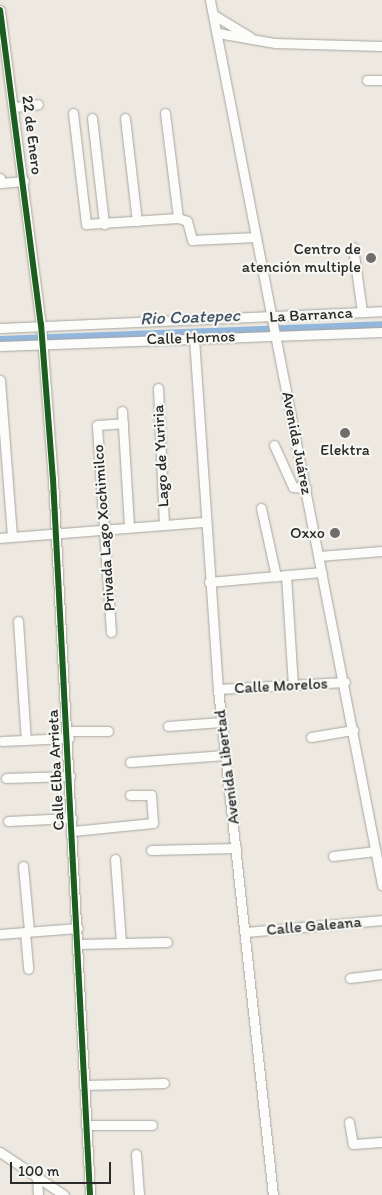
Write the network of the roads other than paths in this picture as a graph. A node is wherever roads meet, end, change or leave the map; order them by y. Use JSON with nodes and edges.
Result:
{"nodes":[{"id":1,"x":210,"y":0,"type":"edge"},
{"id":2,"x":0,"y":10,"type":"edge"},
{"id":3,"x":214,"y":15,"type":"junction"},
{"id":4,"x":218,"y":33,"type":"junction"},
{"id":5,"x":255,"y":40,"type":"junction"},
{"id":6,"x":382,"y":46,"type":"edge"},
{"id":7,"x":368,"y":80,"type":"dead end"},
{"id":8,"x":382,"y":80,"type":"edge"},
{"id":9,"x":38,"y":104,"type":"dead end"},
{"id":10,"x":15,"y":107,"type":"junction"},
{"id":11,"x":73,"y":113,"type":"dead end"},
{"id":12,"x":165,"y":113,"type":"dead end"},
{"id":13,"x":92,"y":118,"type":"dead end"},
{"id":14,"x":125,"y":118,"type":"dead end"},
{"id":15,"x":0,"y":178,"type":"edge"},
{"id":16,"x":24,"y":181,"type":"junction"},
{"id":17,"x":1,"y":183,"type":"edge"},
{"id":18,"x":0,"y":190,"type":"edge"},
{"id":19,"x":178,"y":218,"type":"junction"},
{"id":20,"x":138,"y":221,"type":"junction"},
{"id":21,"x":104,"y":224,"type":"junction"},
{"id":22,"x":256,"y":237,"type":"junction"},
{"id":23,"x":353,"y":247,"type":"dead end"},
{"id":24,"x":362,"y":312,"type":"junction"},
{"id":25,"x":382,"y":312,"type":"edge"},
{"id":26,"x":273,"y":320,"type":"junction"},
{"id":27,"x":41,"y":325,"type":"junction"},
{"id":28,"x":0,"y":328,"type":"edge"},
{"id":29,"x":382,"y":332,"type":"edge"},
{"id":30,"x":276,"y":334,"type":"junction"},
{"id":31,"x":194,"y":338,"type":"junction"},
{"id":32,"x":43,"y":342,"type":"junction"},
{"id":33,"x":0,"y":346,"type":"edge"},
{"id":34,"x":0,"y":380,"type":"edge"},
{"id":35,"x":158,"y":388,"type":"dead end"},
{"id":36,"x":122,"y":411,"type":"dead end"},
{"id":37,"x":123,"y":423,"type":"junction"},
{"id":38,"x":274,"y":445,"type":"dead end"},
{"id":39,"x":306,"y":488,"type":"junction"},
{"id":40,"x":261,"y":508,"type":"dead end"},
{"id":41,"x":204,"y":522,"type":"junction"},
{"id":42,"x":164,"y":524,"type":"junction"},
{"id":43,"x":129,"y":527,"type":"junction"},
{"id":44,"x":105,"y":528,"type":"junction"},
{"id":45,"x":57,"y":533,"type":"junction"},
{"id":46,"x":12,"y":536,"type":"junction"},
{"id":47,"x":0,"y":538,"type":"edge"},
{"id":48,"x":382,"y":551,"type":"edge"},
{"id":49,"x":318,"y":556,"type":"junction"},
{"id":50,"x":322,"y":572,"type":"junction"},
{"id":51,"x":276,"y":576,"type":"junction"},
{"id":52,"x":286,"y":576,"type":"junction"},
{"id":53,"x":209,"y":582,"type":"junction"},
{"id":54,"x":18,"y":620,"type":"dead end"},
{"id":55,"x":111,"y":632,"type":"dead end"},
{"id":56,"x":345,"y":682,"type":"junction"},
{"id":57,"x":293,"y":685,"type":"junction"},
{"id":58,"x":218,"y":689,"type":"junction"},
{"id":59,"x":221,"y":722,"type":"junction"},
{"id":60,"x":168,"y":726,"type":"dead end"},
{"id":61,"x":353,"y":730,"type":"junction"},
{"id":62,"x":108,"y":731,"type":"dead end"},
{"id":63,"x":68,"y":735,"type":"junction"},
{"id":64,"x":311,"y":737,"type":"dead end"},
{"id":65,"x":26,"y":740,"type":"junction"},
{"id":66,"x":2,"y":741,"type":"dead end"},
{"id":67,"x":225,"y":755,"type":"junction"},
{"id":68,"x":130,"y":762,"type":"dead end"},
{"id":69,"x":70,"y":776,"type":"junction"},
{"id":70,"x":6,"y":778,"type":"dead end"},
{"id":71,"x":130,"y":795,"type":"dead end"},
{"id":72,"x":72,"y":818,"type":"junction"},
{"id":73,"x":8,"y":821,"type":"dead end"},
{"id":74,"x":73,"y":831,"type":"junction"},
{"id":75,"x":236,"y":848,"type":"junction"},
{"id":76,"x":151,"y":850,"type":"dead end"},
{"id":77,"x":376,"y":851,"type":"junction"},
{"id":78,"x":333,"y":856,"type":"dead end"},
{"id":79,"x":115,"y":859,"type":"dead end"},
{"id":80,"x":23,"y":866,"type":"dead end"},
{"id":81,"x":382,"y":886,"type":"edge"},
{"id":82,"x":382,"y":920,"type":"edge"},
{"id":83,"x":78,"y":928,"type":"junction"},
{"id":84,"x":27,"y":932,"type":"junction"},
{"id":85,"x":246,"y":932,"type":"junction"},
{"id":86,"x":0,"y":934,"type":"edge"},
{"id":87,"x":121,"y":942,"type":"junction"},
{"id":88,"x":167,"y":942,"type":"dead end"},
{"id":89,"x":78,"y":944,"type":"junction"},
{"id":90,"x":28,"y":969,"type":"dead end"},
{"id":91,"x":382,"y":974,"type":"edge"},
{"id":92,"x":350,"y":978,"type":"dead end"},
{"id":93,"x":164,"y":1083,"type":"dead end"},
{"id":94,"x":85,"y":1085,"type":"junction"},
{"id":95,"x":350,"y":1122,"type":"dead end"},
{"id":96,"x":152,"y":1125,"type":"dead end"},
{"id":97,"x":87,"y":1126,"type":"junction"},
{"id":98,"x":382,"y":1142,"type":"edge"},
{"id":99,"x":0,"y":1152,"type":"edge"},
{"id":100,"x":136,"y":1154,"type":"dead end"},
{"id":101,"x":37,"y":1176,"type":"junction"},
{"id":102,"x":38,"y":1195,"type":"edge"},
{"id":103,"x":64,"y":1195,"type":"edge"},
{"id":104,"x":90,"y":1195,"type":"edge"},
{"id":105,"x":139,"y":1195,"type":"edge"},
{"id":106,"x":273,"y":1195,"type":"edge"}],
"edges":[{"from":1,"to":3,"type":"street","name":"Avenida Juárez"},
{"from":2,"to":10,"type":"street","name":"22 de Enero"},
{"from":3,"to":4,"type":"street","name":"Avenida Juárez"},
{"from":3,"to":5,"type":"street"},
{"from":4,"to":5,"type":"street"},
{"from":4,"to":22,"type":"street","name":"Avenida Juárez"},
{"from":5,"to":6,"type":"street"},
{"from":7,"to":8,"type":"street"},
{"from":9,"to":10,"type":"street"},
{"from":10,"to":16,"type":"street","name":"22 de Enero"},
{"from":11,"to":21,"type":"street"},
{"from":12,"to":19,"type":"street"},
{"from":13,"to":21,"type":"street"},
{"from":14,"to":20,"type":"street"},
{"from":15,"to":17,"type":"street"},
{"from":16,"to":17,"type":"street"},
{"from":16,"to":27,"type":"street","name":"22 de Enero"},
{"from":17,"to":18,"type":"street"},
{"from":19,"to":20,"type":"street"},
{"from":19,"to":22,"type":"street"},
{"from":20,"to":21,"type":"street"},
{"from":22,"to":26,"type":"street","name":"Avenida Juárez"},
{"from":23,"to":24,"type":"street"},
{"from":24,"to":25,"type":"street","name":"La Barranca"},
{"from":24,"to":26,"type":"street","name":"La Barranca"},
{"from":26,"to":27,"type":"street","name":"La Barranca"},
{"from":26,"to":30,"type":"street","name":"Avenida Juárez"},
{"from":27,"to":28,"type":"street","name":"La Barranca"},
{"from":27,"to":32,"type":"street","name":"22 de Enero"},
{"from":29,"to":30,"type":"street","name":"Calle Hornos"},
{"from":30,"to":31,"type":"street","name":"Calle Hornos"},
{"from":30,"to":39,"type":"street","name":"Avenida Juárez"},
{"from":31,"to":32,"type":"street","name":"Calle Hornos"},
{"from":31,"to":41,"type":"street","name":"Avenida Libertad"},
{"from":32,"to":33,"type":"street","name":"Calle Hornos"},
{"from":32,"to":45,"type":"street","name":"Calle Elba Arrieta"},
{"from":34,"to":46,"type":"street"},
{"from":35,"to":42,"type":"street","name":"Lago de Yuriria"},
{"from":36,"to":37,"type":"street"},
{"from":37,"to":43,"type":"street"},
{"from":37,"to":44,"type":"street","name":"Privada Lago Xochimilco"},
{"from":38,"to":39,"type":"street"},
{"from":39,"to":49,"type":"street","name":"Avenida Juárez"},
{"from":40,"to":51,"type":"street"},
{"from":41,"to":42,"type":"street"},
{"from":41,"to":53,"type":"street","name":"Avenida Libertad"},
{"from":42,"to":43,"type":"street"},
{"from":43,"to":44,"type":"street"},
{"from":44,"to":45,"type":"street"},
{"from":44,"to":55,"type":"street","name":"Privada Lago Xochimilco"},
{"from":45,"to":46,"type":"street"},
{"from":45,"to":63,"type":"street","name":"Calle Elba Arrieta"},
{"from":46,"to":47,"type":"street"},
{"from":48,"to":49,"type":"street"},
{"from":49,"to":50,"type":"street","name":"Avenida Juárez"},
{"from":50,"to":52,"type":"street"},
{"from":50,"to":56,"type":"street","name":"Avenida Juárez"},
{"from":51,"to":52,"type":"street"},
{"from":51,"to":53,"type":"street"},
{"from":52,"to":57,"type":"street"},
{"from":53,"to":58,"type":"street","name":"Avenida Libertad"},
{"from":54,"to":65,"type":"street"},
{"from":56,"to":57,"type":"street","name":"Calle Morelos"},
{"from":56,"to":61,"type":"street","name":"Avenida Juárez"},
{"from":57,"to":58,"type":"street","name":"Calle Morelos"},
{"from":58,"to":59,"type":"street","name":"Avenida Libertad"},
{"from":59,"to":60,"type":"street"},
{"from":59,"to":67,"type":"street","name":"Avenida Libertad"},
{"from":61,"to":64,"type":"street"},
{"from":61,"to":77,"type":"street","name":"Avenida Juárez"},
{"from":62,"to":63,"type":"street"},
{"from":63,"to":65,"type":"street"},
{"from":63,"to":69,"type":"street","name":"Calle Elba Arrieta"},
{"from":65,"to":66,"type":"street"},
{"from":67,"to":68,"type":"street"},
{"from":67,"to":75,"type":"street","name":"Avenida Libertad"},
{"from":69,"to":70,"type":"street"},
{"from":69,"to":72,"type":"street","name":"Calle Elba Arrieta"},
{"from":71,"to":74,"type":"street"},
{"from":72,"to":73,"type":"street"},
{"from":72,"to":74,"type":"street","name":"Calle Elba Arrieta"},
{"from":74,"to":83,"type":"street","name":"Calle Elba Arrieta"},
{"from":75,"to":76,"type":"street"},
{"from":75,"to":85,"type":"street","name":"Avenida Libertad"},
{"from":77,"to":78,"type":"street"},
{"from":77,"to":81,"type":"street","name":"Avenida Juárez"},
{"from":79,"to":87,"type":"street"},
{"from":80,"to":84,"type":"street"},
{"from":82,"to":85,"type":"street","name":"Calle Galeana"},
{"from":83,"to":84,"type":"street"},
{"from":83,"to":89,"type":"street","name":"Calle Elba Arrieta"},
{"from":84,"to":86,"type":"street"},
{"from":84,"to":90,"type":"street"},
{"from":85,"to":106,"type":"street","name":"Avenida Libertad"},
{"from":87,"to":88,"type":"street"},
{"from":87,"to":89,"type":"street"},
{"from":89,"to":94,"type":"street","name":"Calle Elba Arrieta"},
{"from":91,"to":92,"type":"street"},
{"from":93,"to":94,"type":"street"},
{"from":94,"to":97,"type":"street","name":"Calle Elba Arrieta"},
{"from":95,"to":98,"type":"street"},
{"from":96,"to":97,"type":"street"},
{"from":97,"to":104,"type":"street","name":"Calle Elba Arrieta"},
{"from":99,"to":101,"type":"street"},
{"from":100,"to":105,"type":"street"},
{"from":101,"to":102,"type":"street"},
{"from":101,"to":103,"type":"street"}]}
